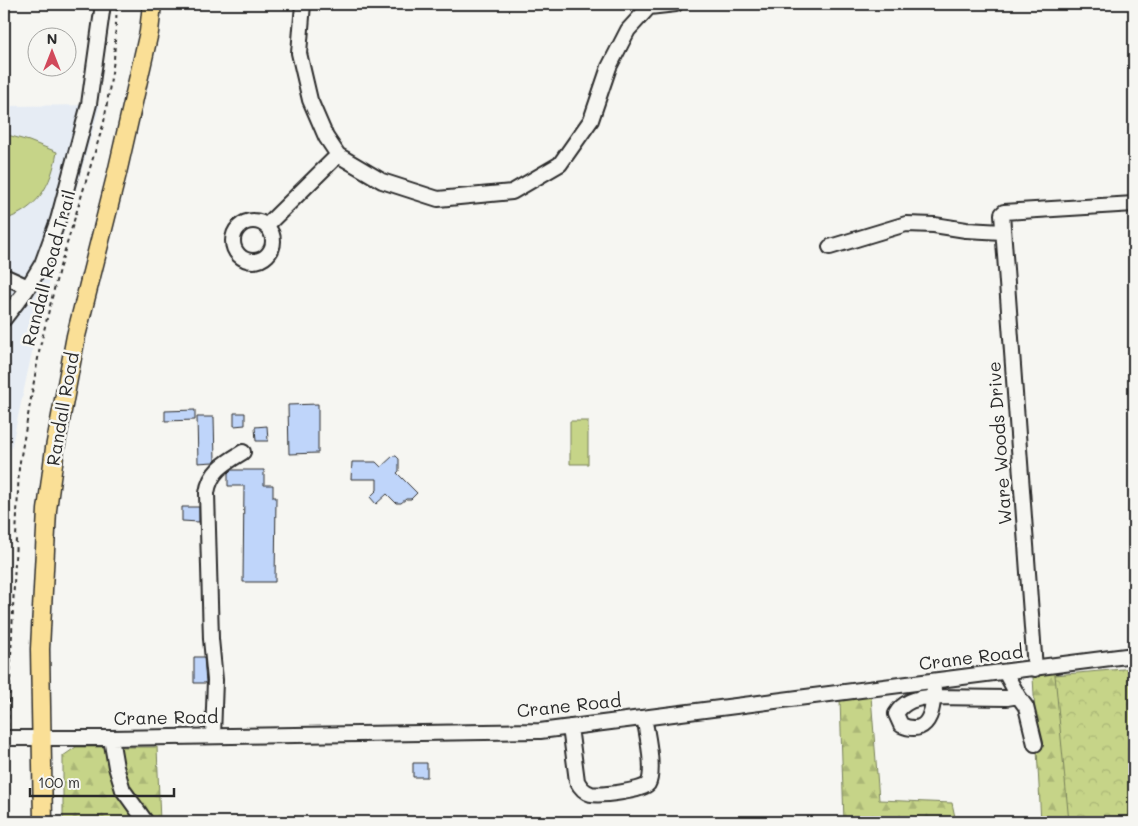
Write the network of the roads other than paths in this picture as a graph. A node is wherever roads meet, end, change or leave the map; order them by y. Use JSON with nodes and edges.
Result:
{"nodes":[{"id":1,"x":103,"y":4,"type":"edge"},
{"id":2,"x":152,"y":4,"type":"edge"},
{"id":3,"x":303,"y":4,"type":"edge"},
{"id":4,"x":676,"y":4,"type":"edge"},
{"id":5,"x":338,"y":155,"type":"junction"},
{"id":6,"x":1134,"y":204,"type":"edge"},
{"id":7,"x":266,"y":226,"type":"dead end"},
{"id":8,"x":1004,"y":232,"type":"junction"},
{"id":9,"x":830,"y":248,"type":"dead end"},
{"id":10,"x":4,"y":276,"type":"edge"},
{"id":11,"x":28,"y":287,"type":"junction"},
{"id":12,"x":4,"y":319,"type":"edge"},
{"id":13,"x":243,"y":452,"type":"dead end"},
{"id":14,"x":1134,"y":655,"type":"edge"},
{"id":15,"x":1035,"y":669,"type":"junction"},
{"id":16,"x":1005,"y":672,"type":"junction"},
{"id":17,"x":934,"y":681,"type":"junction"},
{"id":18,"x":1018,"y":696,"type":"junction"},
{"id":19,"x":644,"y":718,"type":"junction"},
{"id":20,"x":570,"y":727,"type":"junction"},
{"id":21,"x":213,"y":736,"type":"junction"},
{"id":22,"x":42,"y":737,"type":"junction"},
{"id":23,"x":4,"y":738,"type":"edge"},
{"id":24,"x":111,"y":738,"type":"junction"},
{"id":25,"x":1035,"y":744,"type":"dead end"},
{"id":26,"x":43,"y":822,"type":"edge"},
{"id":27,"x":146,"y":822,"type":"edge"}],
"edges":[{"from":1,"to":11,"type":"street"},
{"from":2,"to":22,"type":"main road","name":"Randall Road"},
{"from":3,"to":5,"type":"street"},
{"from":4,"to":5,"type":"street"},
{"from":5,"to":7,"type":"street"},
{"from":6,"to":8,"type":"street","name":"Ware Woods Drive"},
{"from":8,"to":9,"type":"street"},
{"from":8,"to":15,"type":"street","name":"Ware Woods Drive"},
{"from":10,"to":11,"type":"street"},
{"from":11,"to":12,"type":"street"},
{"from":13,"to":21,"type":"street"},
{"from":14,"to":15,"type":"street","name":"Crane Road"},
{"from":15,"to":16,"type":"street","name":"Crane Road"},
{"from":16,"to":17,"type":"street","name":"Crane Road"},
{"from":16,"to":18,"type":"street"},
{"from":17,"to":18,"type":"street"},
{"from":17,"to":19,"type":"street","name":"Crane Road"},
{"from":18,"to":25,"type":"street"},
{"from":19,"to":20,"type":"street","name":"Crane Road"},
{"from":19,"to":20,"type":"street"},
{"from":20,"to":21,"type":"street","name":"Crane Road"},
{"from":21,"to":24,"type":"street","name":"Crane Road"},
{"from":22,"to":23,"type":"street","name":"Crane Road"},
{"from":22,"to":24,"type":"street","name":"Crane Road"},
{"from":22,"to":26,"type":"main road","name":"Randall Road"},
{"from":24,"to":27,"type":"street"}]}
